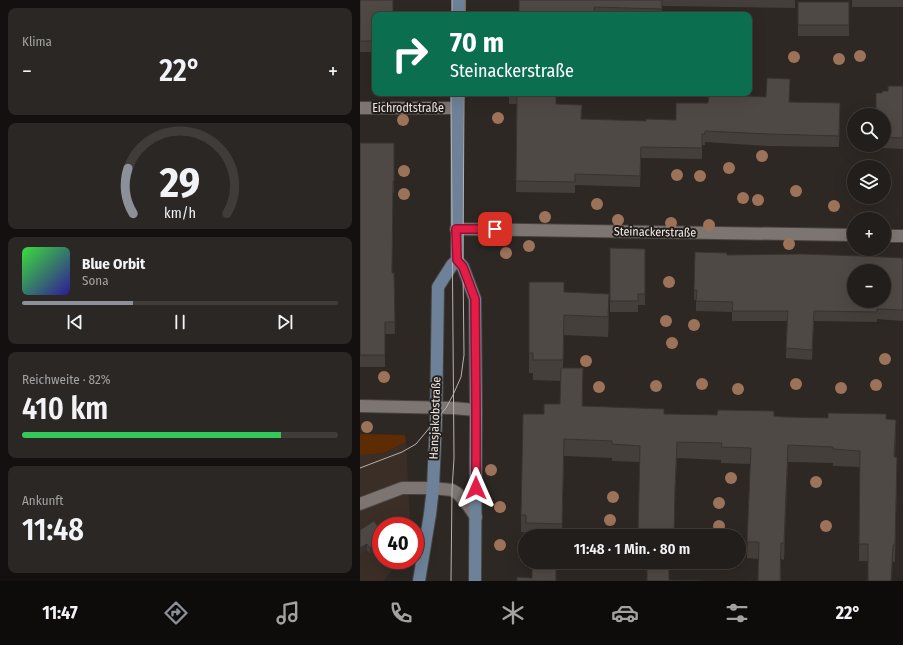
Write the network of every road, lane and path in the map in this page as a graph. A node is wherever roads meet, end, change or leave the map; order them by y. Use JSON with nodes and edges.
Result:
{"nodes":[{"id":1,"x":458,"y":0,"type":"edge"},
{"id":2,"x":458,"y":12,"type":"edge"},
{"id":3,"x":457,"y":96,"type":"edge"},
{"id":4,"x":360,"y":108,"type":"edge"},
{"id":5,"x":456,"y":108,"type":"junction"},
{"id":6,"x":456,"y":229,"type":"junction"},
{"id":7,"x":847,"y":235,"type":"edge"},
{"id":8,"x":891,"y":236,"type":"edge"},
{"id":9,"x":903,"y":236,"type":"edge"},
{"id":10,"x":457,"y":260,"type":"junction"},
{"id":11,"x":360,"y":406,"type":"edge"},
{"id":12,"x":436,"y":408,"type":"junction"},
{"id":13,"x":476,"y":410,"type":"junction"},
{"id":14,"x":433,"y":488,"type":"junction"},
{"id":15,"x":360,"y":504,"type":"edge"},
{"id":16,"x":476,"y":517,"type":"junction"},
{"id":17,"x":419,"y":581,"type":"edge"},
{"id":18,"x":475,"y":581,"type":"edge"}],
"edges":[{"from":1,"to":2,"type":"street"},
{"from":3,"to":5,"type":"street"},
{"from":4,"to":5,"type":"street","name":"Eichrodtstraße"},
{"from":5,"to":6,"type":"street"},
{"from":6,"to":7,"type":"street","name":"Steinackerstraße"},
{"from":6,"to":10,"type":"street"},
{"from":8,"to":9,"type":"street"},
{"from":10,"to":12,"type":"street","name":"Hansjakobstraße"},
{"from":10,"to":13,"type":"street"},
{"from":11,"to":12,"type":"street"},
{"from":12,"to":13,"type":"street"},
{"from":12,"to":14,"type":"street","name":"Hansjakobstraße"},
{"from":13,"to":16,"type":"street"},
{"from":14,"to":15,"type":"street"},
{"from":14,"to":16,"type":"street"},
{"from":14,"to":17,"type":"street","name":"Hansjakobstraße"},
{"from":16,"to":18,"type":"street"}]}
